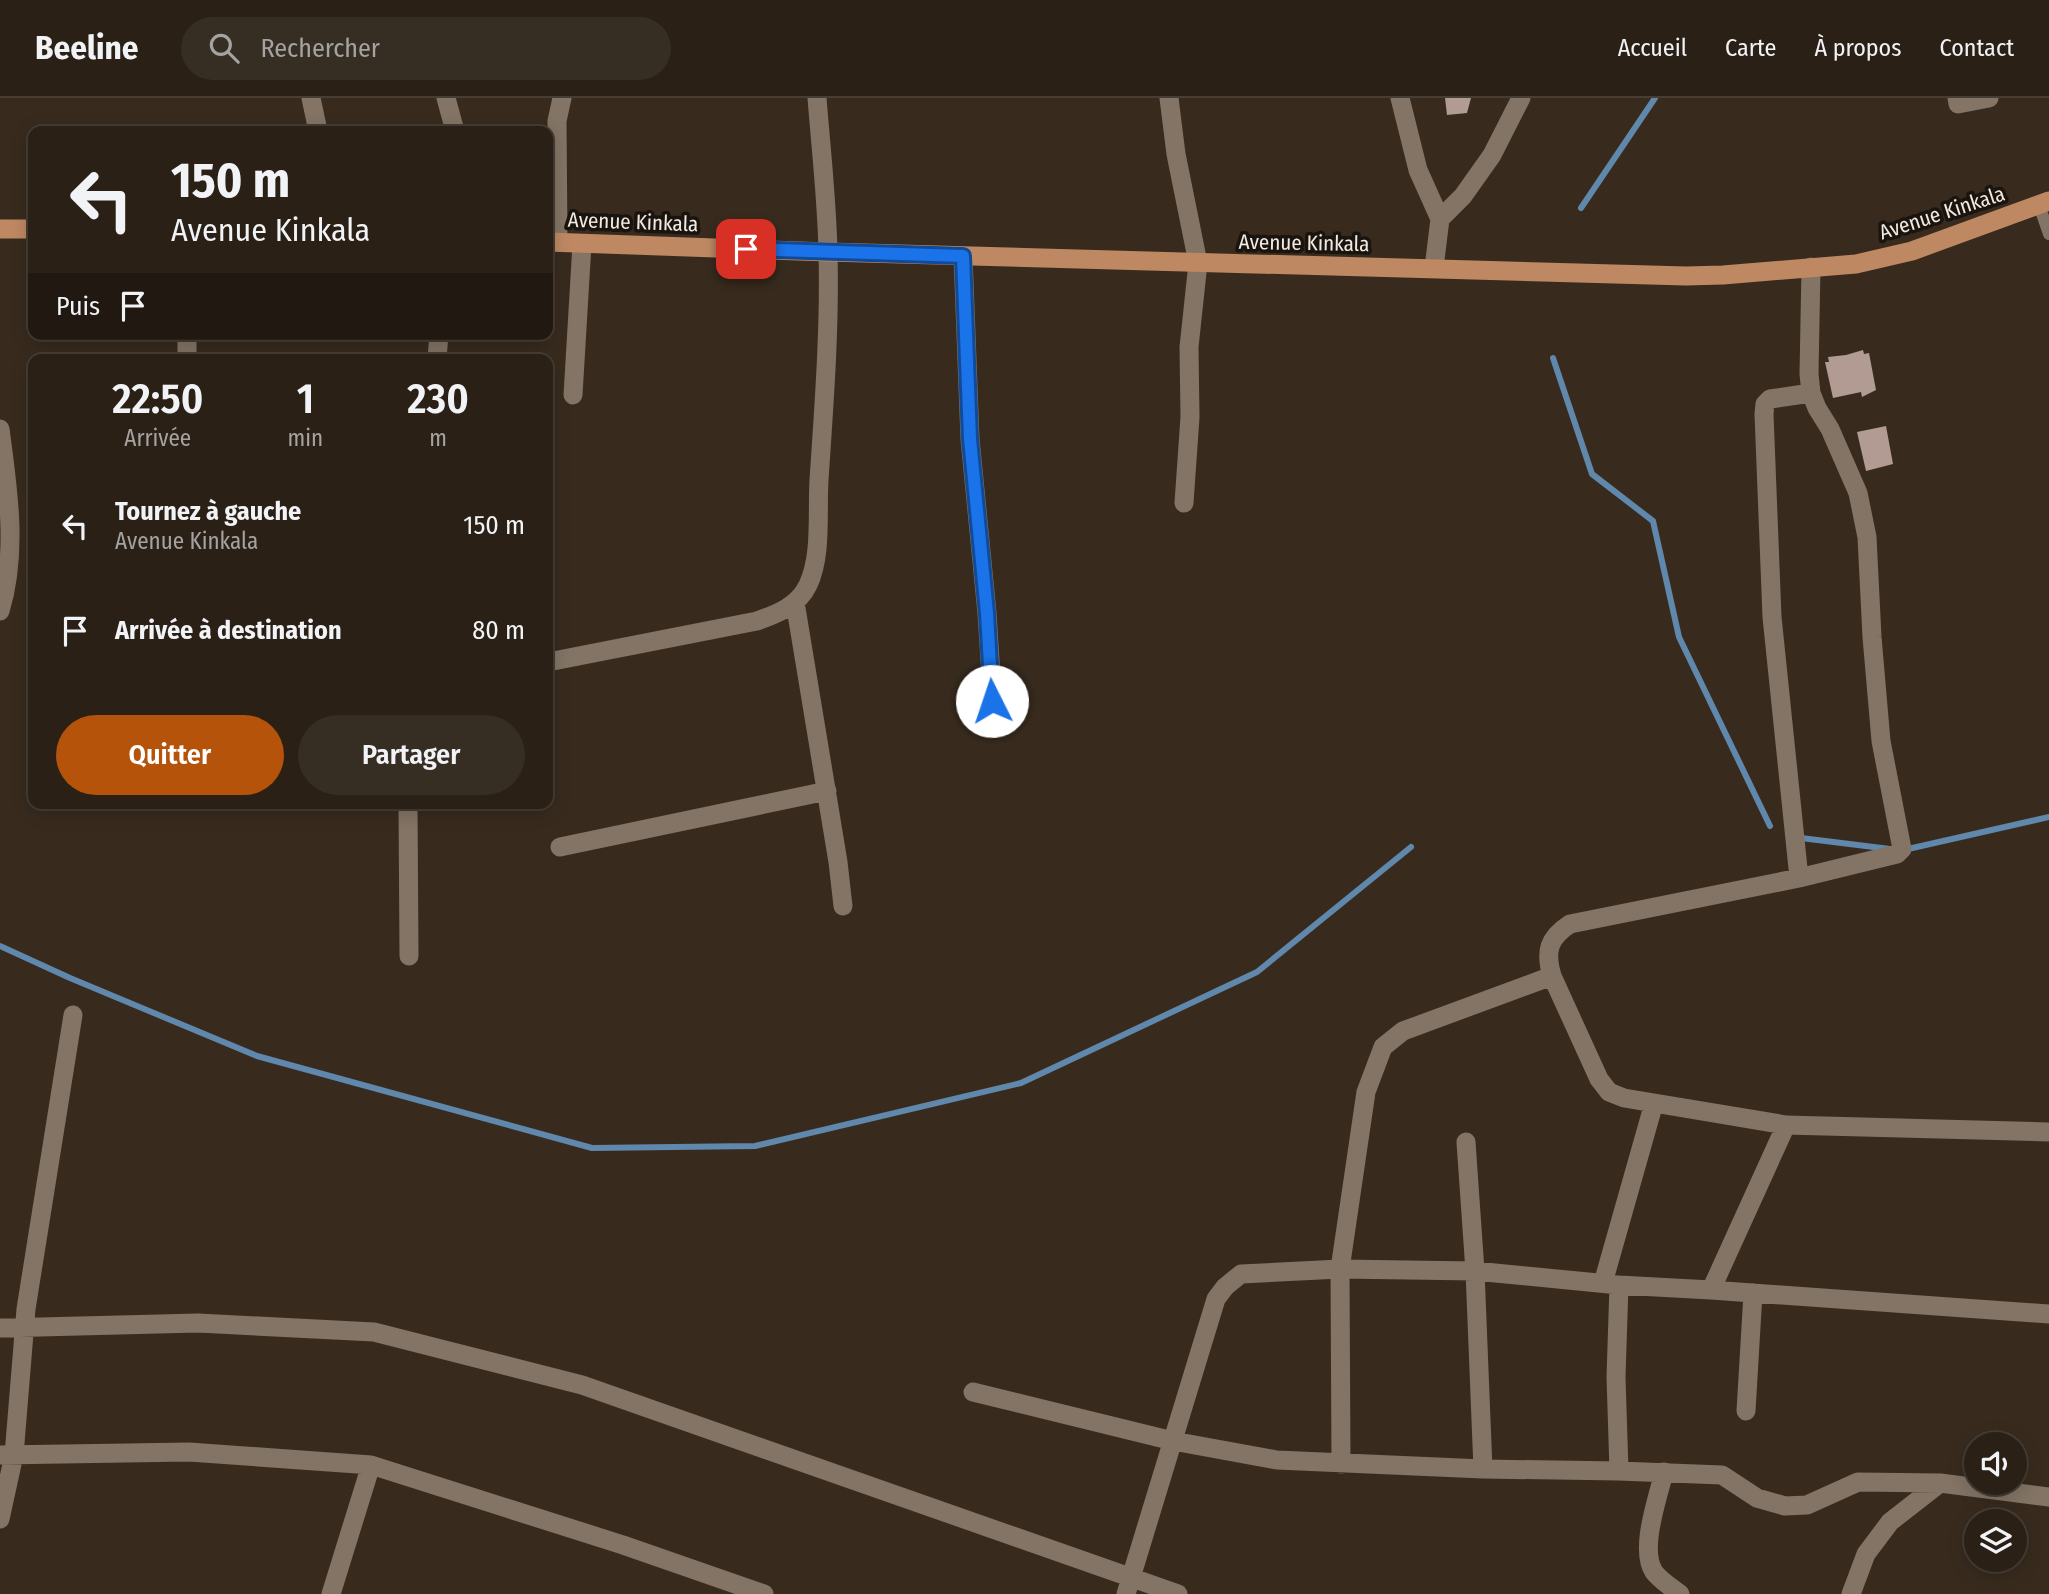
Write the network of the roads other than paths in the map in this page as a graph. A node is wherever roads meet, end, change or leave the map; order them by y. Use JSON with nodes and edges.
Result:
{"nodes":[{"id":1,"x":312,"y":98,"type":"edge"},
{"id":2,"x":446,"y":98,"type":"edge"},
{"id":3,"x":562,"y":98,"type":"edge"},
{"id":4,"x":817,"y":98,"type":"edge"},
{"id":5,"x":1169,"y":98,"type":"edge"},
{"id":6,"x":1400,"y":98,"type":"edge"},
{"id":7,"x":1521,"y":98,"type":"edge"},
{"id":8,"x":1957,"y":98,"type":"edge"},
{"id":9,"x":1989,"y":98,"type":"edge"},
{"id":10,"x":317,"y":126,"type":"edge"},
{"id":11,"x":454,"y":126,"type":"edge"},
{"id":12,"x":2044,"y":203,"type":"edge"},
{"id":13,"x":1440,"y":219,"type":"junction"},
{"id":14,"x":0,"y":229,"type":"edge"},
{"id":15,"x":28,"y":229,"type":"edge"},
{"id":16,"x":2049,"y":234,"type":"edge"},
{"id":17,"x":553,"y":242,"type":"edge"},
{"id":18,"x":582,"y":244,"type":"junction"},
{"id":19,"x":828,"y":252,"type":"junction"},
{"id":20,"x":963,"y":256,"type":"junction"},
{"id":21,"x":1198,"y":263,"type":"junction"},
{"id":22,"x":1811,"y":267,"type":"junction"},
{"id":23,"x":1434,"y":268,"type":"junction"},
{"id":24,"x":1811,"y":393,"type":"junction"},
{"id":25,"x":573,"y":395,"type":"dead end"},
{"id":26,"x":0,"y":429,"type":"edge"},
{"id":27,"x":1184,"y":503,"type":"dead end"},
{"id":28,"x":795,"y":602,"type":"junction"},
{"id":29,"x":0,"y":611,"type":"edge"},
{"id":30,"x":553,"y":661,"type":"edge"},
{"id":31,"x":994,"y":723,"type":"dead end"},
{"id":32,"x":827,"y":791,"type":"junction"},
{"id":33,"x":408,"y":809,"type":"edge"},
{"id":34,"x":560,"y":847,"type":"dead end"},
{"id":35,"x":1799,"y":878,"type":"junction"},
{"id":36,"x":843,"y":906,"type":"dead end"},
{"id":37,"x":409,"y":956,"type":"dead end"},
{"id":38,"x":1552,"y":976,"type":"junction"},
{"id":39,"x":73,"y":1015,"type":"dead end"},
{"id":40,"x":1654,"y":1103,"type":"junction"},
{"id":41,"x":1786,"y":1125,"type":"junction"},
{"id":42,"x":2049,"y":1132,"type":"edge"},
{"id":43,"x":1466,"y":1142,"type":"dead end"},
{"id":44,"x":1340,"y":1269,"type":"junction"},
{"id":45,"x":1475,"y":1271,"type":"junction"},
{"id":46,"x":1611,"y":1284,"type":"junction"},
{"id":47,"x":1712,"y":1290,"type":"junction"},
{"id":48,"x":1753,"y":1293,"type":"junction"},
{"id":49,"x":2049,"y":1314,"type":"edge"},
{"id":50,"x":24,"y":1327,"type":"junction"},
{"id":51,"x":0,"y":1328,"type":"edge"},
{"id":52,"x":973,"y":1392,"type":"dead end"},
{"id":53,"x":1746,"y":1411,"type":"dead end"},
{"id":54,"x":1173,"y":1441,"type":"junction"},
{"id":55,"x":7,"y":1455,"type":"edge"},
{"id":56,"x":1341,"y":1464,"type":"junction"},
{"id":57,"x":371,"y":1465,"type":"junction"},
{"id":58,"x":1483,"y":1469,"type":"junction"},
{"id":59,"x":1619,"y":1471,"type":"junction"},
{"id":60,"x":1664,"y":1472,"type":"junction"},
{"id":61,"x":1940,"y":1483,"type":"junction"},
{"id":62,"x":2049,"y":1497,"type":"edge"},
{"id":63,"x":0,"y":1519,"type":"edge"},
{"id":64,"x":1128,"y":1586,"type":"edge"},
{"id":65,"x":331,"y":1594,"type":"edge"},
{"id":66,"x":764,"y":1594,"type":"edge"},
{"id":67,"x":1178,"y":1594,"type":"edge"},
{"id":68,"x":1680,"y":1594,"type":"edge"},
{"id":69,"x":1851,"y":1594,"type":"edge"}],
"edges":[{"from":1,"to":10,"type":"street"},
{"from":2,"to":11,"type":"street"},
{"from":3,"to":17,"type":"street"},
{"from":4,"to":19,"type":"street"},
{"from":5,"to":21,"type":"street"},
{"from":6,"to":13,"type":"street"},
{"from":7,"to":13,"type":"street"},
{"from":8,"to":9,"type":"street"},
{"from":12,"to":16,"type":"lane"},
{"from":12,"to":22,"type":"main road","name":"Avenue Kinkala"},
{"from":13,"to":23,"type":"street"},
{"from":14,"to":15,"type":"main road"},
{"from":17,"to":18,"type":"main road","name":"Avenue Kinkala"},
{"from":18,"to":19,"type":"main road","name":"Avenue Kinkala"},
{"from":18,"to":25,"type":"street"},
{"from":19,"to":20,"type":"main road","name":"Avenue Kinkala"},
{"from":19,"to":28,"type":"street"},
{"from":20,"to":21,"type":"main road","name":"Avenue Kinkala"},
{"from":20,"to":31,"type":"street"},
{"from":21,"to":23,"type":"main road","name":"Avenue Kinkala"},
{"from":21,"to":27,"type":"street"},
{"from":22,"to":23,"type":"main road","name":"Avenue Kinkala"},
{"from":22,"to":24,"type":"street"},
{"from":24,"to":35,"type":"street"},
{"from":24,"to":35,"type":"street"},
{"from":26,"to":29,"type":"street"},
{"from":28,"to":30,"type":"street"},
{"from":28,"to":32,"type":"street"},
{"from":32,"to":34,"type":"street"},
{"from":32,"to":36,"type":"street"},
{"from":33,"to":37,"type":"street"},
{"from":35,"to":38,"type":"street"},
{"from":38,"to":40,"type":"street"},
{"from":38,"to":44,"type":"street"},
{"from":39,"to":50,"type":"street"},
{"from":40,"to":41,"type":"street"},
{"from":40,"to":46,"type":"street"},
{"from":41,"to":42,"type":"street"},
{"from":41,"to":47,"type":"street"},
{"from":43,"to":45,"type":"street"},
{"from":44,"to":45,"type":"street"},
{"from":44,"to":54,"type":"street"},
{"from":44,"to":56,"type":"street"},
{"from":45,"to":46,"type":"street"},
{"from":45,"to":58,"type":"street"},
{"from":46,"to":47,"type":"street"},
{"from":46,"to":59,"type":"street"},
{"from":47,"to":48,"type":"street"},
{"from":48,"to":49,"type":"street"},
{"from":48,"to":53,"type":"street"},
{"from":50,"to":51,"type":"street"},
{"from":50,"to":55,"type":"street"},
{"from":50,"to":64,"type":"street"},
{"from":52,"to":54,"type":"street"},
{"from":54,"to":56,"type":"street"},
{"from":54,"to":64,"type":"street"},
{"from":55,"to":57,"type":"street"},
{"from":55,"to":63,"type":"street"},
{"from":56,"to":58,"type":"street"},
{"from":57,"to":65,"type":"street"},
{"from":57,"to":66,"type":"street"},
{"from":58,"to":59,"type":"street"},
{"from":59,"to":60,"type":"street"},
{"from":60,"to":61,"type":"street"},
{"from":60,"to":68,"type":"street"},
{"from":61,"to":62,"type":"street"},
{"from":61,"to":69,"type":"street"},
{"from":64,"to":67,"type":"street"}]}
